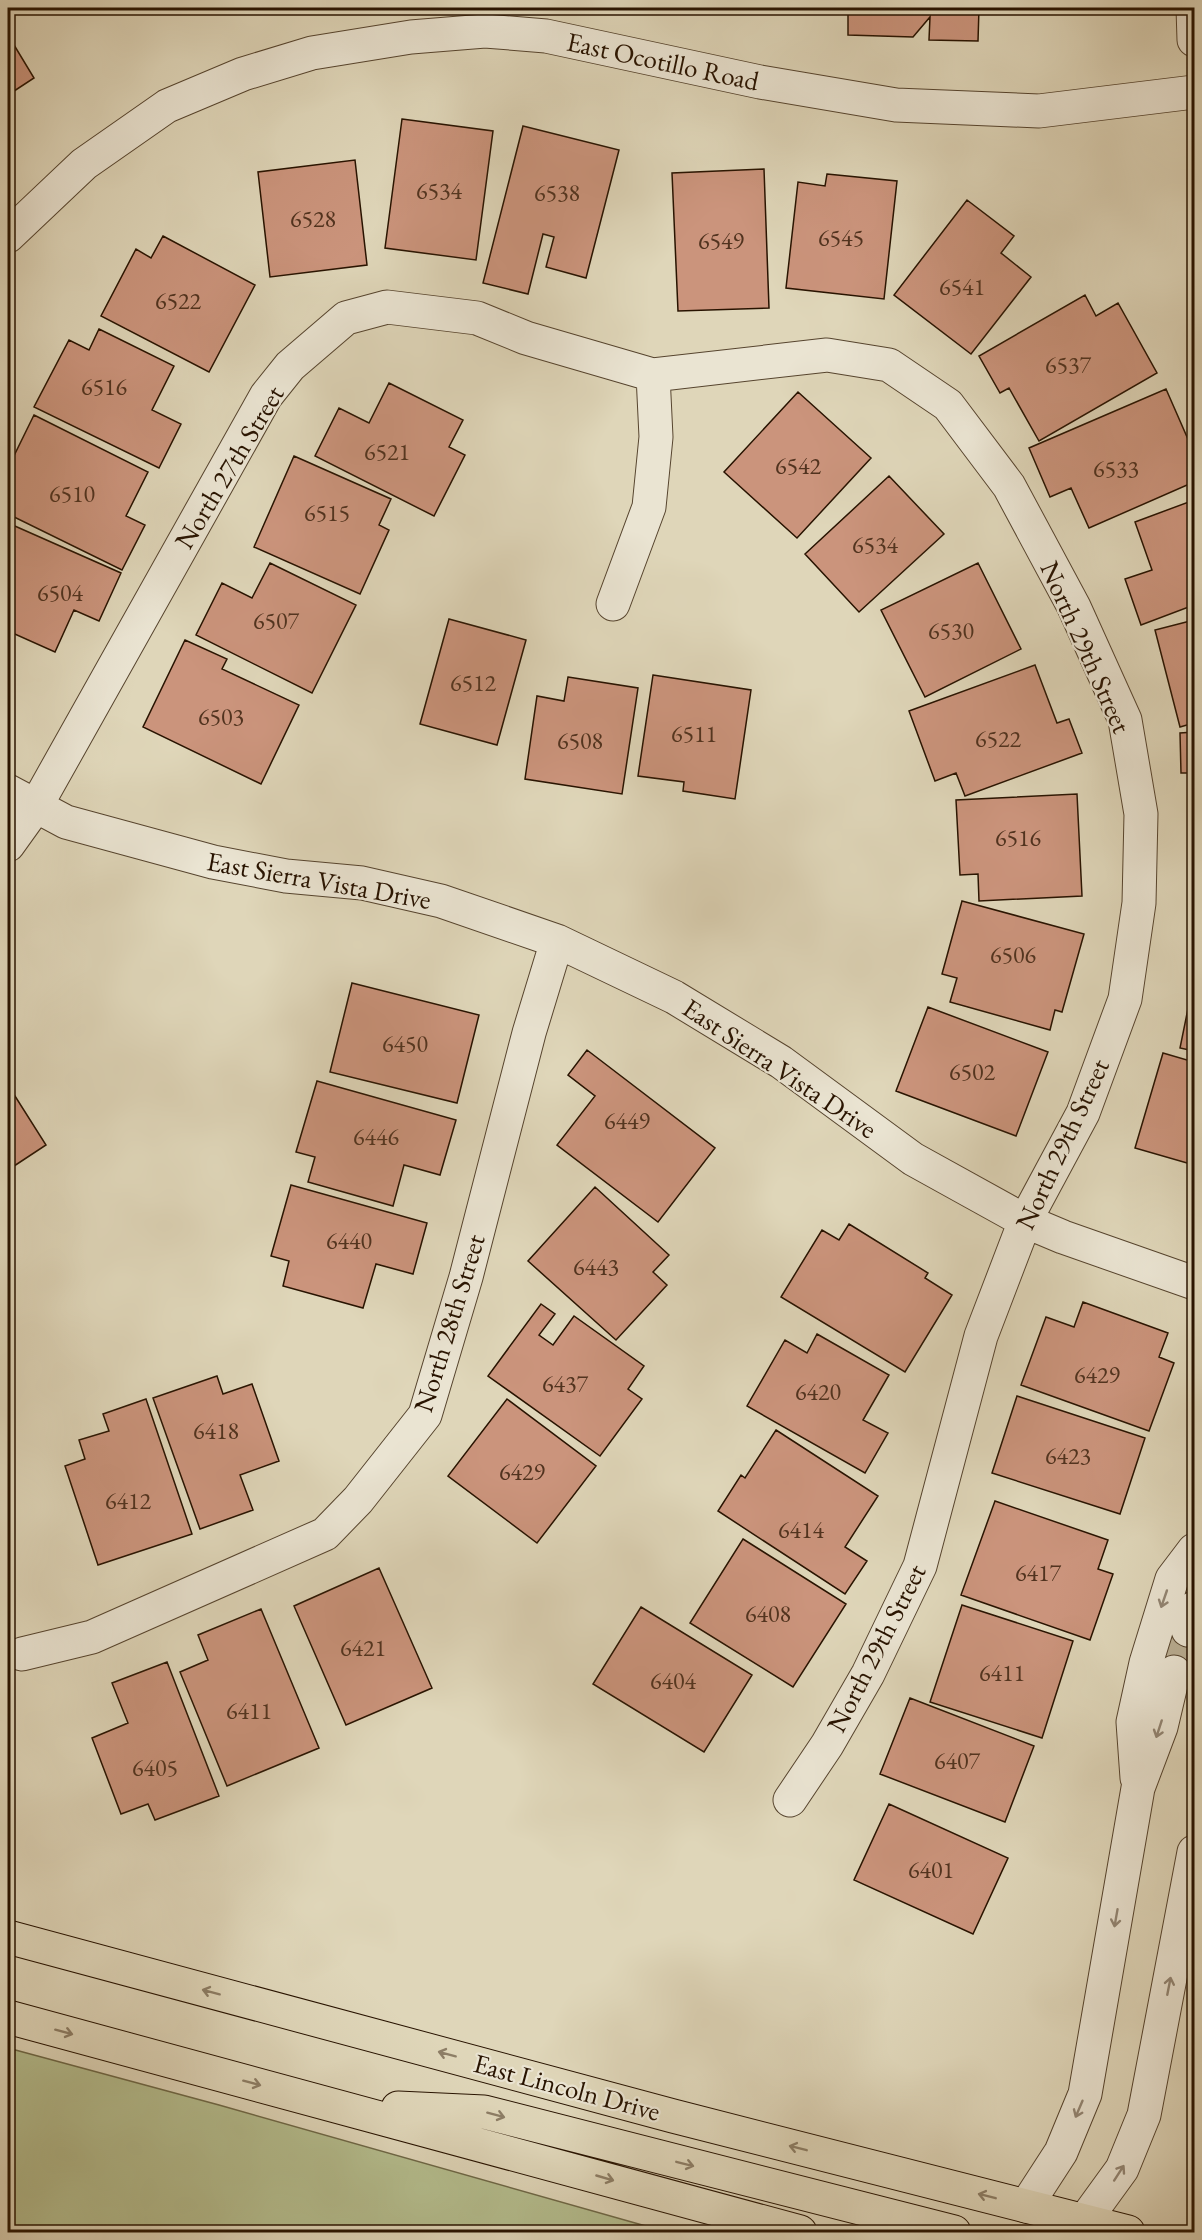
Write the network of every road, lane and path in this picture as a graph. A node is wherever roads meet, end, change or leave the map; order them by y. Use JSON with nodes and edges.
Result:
{"nodes":[{"id":1,"x":1193,"y":8,"type":"edge"},
{"id":2,"x":1194,"y":40,"type":"edge"},
{"id":3,"x":1194,"y":92,"type":"edge"},
{"id":4,"x":8,"y":236,"type":"edge"},
{"id":5,"x":653,"y":375,"type":"junction"},
{"id":6,"x":613,"y":604,"type":"dead end"},
{"id":7,"x":8,"y":791,"type":"edge"},
{"id":8,"x":36,"y":806,"type":"junction"},
{"id":9,"x":8,"y":845,"type":"edge"},
{"id":10,"x":556,"y":941,"type":"junction"},
{"id":11,"x":1024,"y":1221,"type":"junction"},
{"id":12,"x":1194,"y":1283,"type":"edge"},
{"id":13,"x":1194,"y":1550,"type":"edge"},
{"id":14,"x":22,"y":1654,"type":"dead end"},
{"id":15,"x":1174,"y":1672,"type":"tunnel mouth"},
{"id":16,"x":1138,"y":1788,"type":"junction"},
{"id":17,"x":790,"y":1800,"type":"dead end"},
{"id":18,"x":1194,"y":1852,"type":"edge"},
{"id":19,"x":8,"y":1937,"type":"edge"},
{"id":20,"x":8,"y":2017,"type":"edge"},
{"id":21,"x":333,"y":2104,"type":"junction"},
{"id":22,"x":1031,"y":2219,"type":"edge"},
{"id":23,"x":1085,"y":2220,"type":"junction"},
{"id":24,"x":800,"y":2232,"type":"edge"},
{"id":25,"x":954,"y":2232,"type":"edge"},
{"id":26,"x":1128,"y":2232,"type":"edge"}],
"edges":[{"from":1,"to":2,"type":"street"},
{"from":3,"to":4,"type":"street","name":"East Ocotillo Road"},
{"from":5,"to":6,"type":"street"},
{"from":5,"to":8,"type":"street","name":"North 27th Street"},
{"from":5,"to":11,"type":"street","name":"North 29th Street"},
{"from":7,"to":8,"type":"street","name":"East Sierra Vista Drive"},
{"from":8,"to":9,"type":"street","name":"North 27th Street"},
{"from":8,"to":10,"type":"street","name":"East Sierra Vista Drive"},
{"from":10,"to":11,"type":"street","name":"East Sierra Vista Drive"},
{"from":10,"to":14,"type":"street","name":"North 28th Street"},
{"from":11,"to":12,"type":"street","name":"East Sierra Vista Drive"},
{"from":11,"to":17,"type":"street","name":"North 29th Street"},
{"from":13,"to":16,"type":"street","one_way":true},
{"from":15,"to":16,"type":"street","one_way":true},
{"from":16,"to":22,"type":"street","one_way":true},
{"from":23,"to":18,"type":"street","one_way":true},
{"from":22,"to":19,"type":"main road","name":"East Lincoln Drive","one_way":true},
{"from":20,"to":21,"type":"main road","one_way":true},
{"from":21,"to":24,"type":"main road","one_way":true},
{"from":21,"to":25,"type":"main road","one_way":true},
{"from":22,"to":23,"type":"main road"},
{"from":23,"to":26,"type":"main road"}]}
